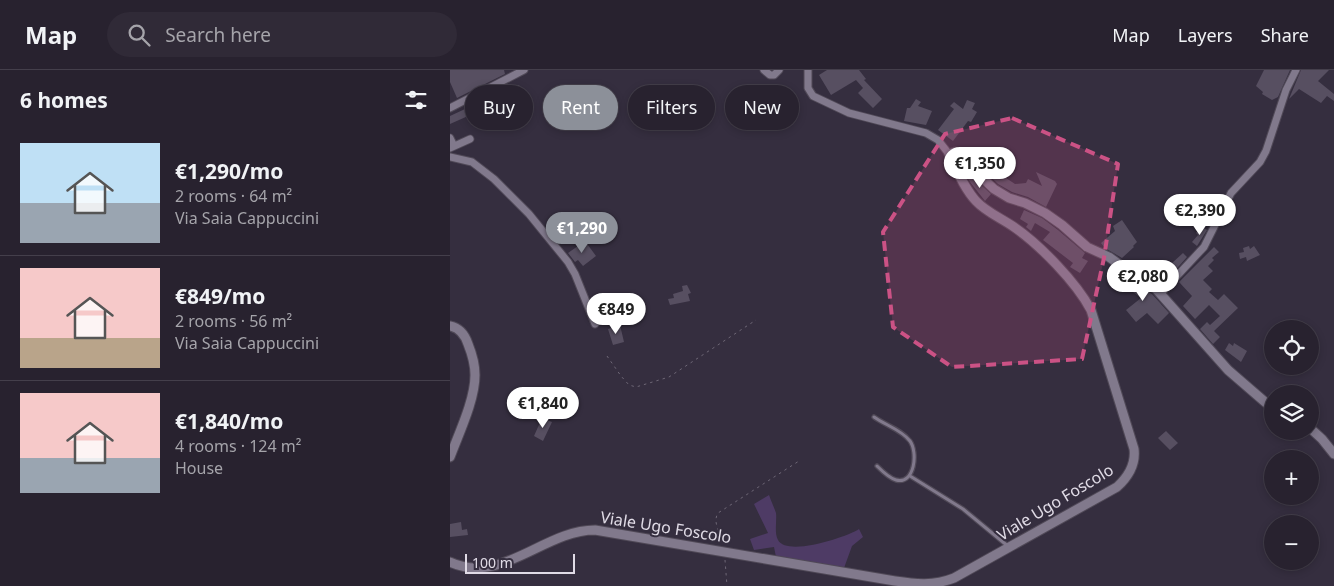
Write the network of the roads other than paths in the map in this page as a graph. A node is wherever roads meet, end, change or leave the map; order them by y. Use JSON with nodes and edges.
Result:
{"nodes":[{"id":1,"x":524,"y":70,"type":"edge"},
{"id":2,"x":764,"y":70,"type":"edge"},
{"id":3,"x":779,"y":70,"type":"edge"},
{"id":4,"x":808,"y":70,"type":"edge"},
{"id":5,"x":1296,"y":70,"type":"edge"},
{"id":6,"x":510,"y":73,"type":"edge"},
{"id":7,"x":450,"y":108,"type":"edge"},
{"id":8,"x":450,"y":138,"type":"edge"},
{"id":9,"x":470,"y":139,"type":"dead end"},
{"id":10,"x":452,"y":147,"type":"edge"},
{"id":11,"x":949,"y":154,"type":"junction"},
{"id":12,"x":450,"y":157,"type":"edge"},
{"id":13,"x":1161,"y":292,"type":"junction"},
{"id":14,"x":595,"y":324,"type":"dead end"},
{"id":15,"x":450,"y":326,"type":"edge"},
{"id":16,"x":1264,"y":401,"type":"edge"},
{"id":17,"x":874,"y":417,"type":"dead end"},
{"id":18,"x":1319,"y":436,"type":"edge"},
{"id":19,"x":1334,"y":454,"type":"edge"},
{"id":20,"x":450,"y":457,"type":"edge"},
{"id":21,"x":877,"y":466,"type":"dead end"},
{"id":22,"x":910,"y":476,"type":"junction"},
{"id":23,"x":1009,"y":547,"type":"junction"},
{"id":24,"x":450,"y":562,"type":"edge"},
{"id":25,"x":920,"y":585,"type":"edge"}],
"edges":[{"from":1,"to":6,"type":"street"},
{"from":2,"to":3,"type":"street"},
{"from":4,"to":11,"type":"street","name":"Viale Ugo Foscolo"},
{"from":5,"to":13,"type":"street"},
{"from":6,"to":7,"type":"street"},
{"from":8,"to":10,"type":"street"},
{"from":9,"to":10,"type":"street"},
{"from":11,"to":13,"type":"street"},
{"from":11,"to":23,"type":"street","name":"Viale Ugo Foscolo"},
{"from":12,"to":14,"type":"street"},
{"from":13,"to":16,"type":"street"},
{"from":15,"to":20,"type":"street"},
{"from":17,"to":22,"type":"lane"},
{"from":18,"to":19,"type":"street"},
{"from":21,"to":22,"type":"lane"},
{"from":22,"to":23,"type":"lane"},
{"from":23,"to":25,"type":"street","name":"Viale Ugo Foscolo"},
{"from":24,"to":25,"type":"street","name":"Viale Ugo Foscolo"}]}
